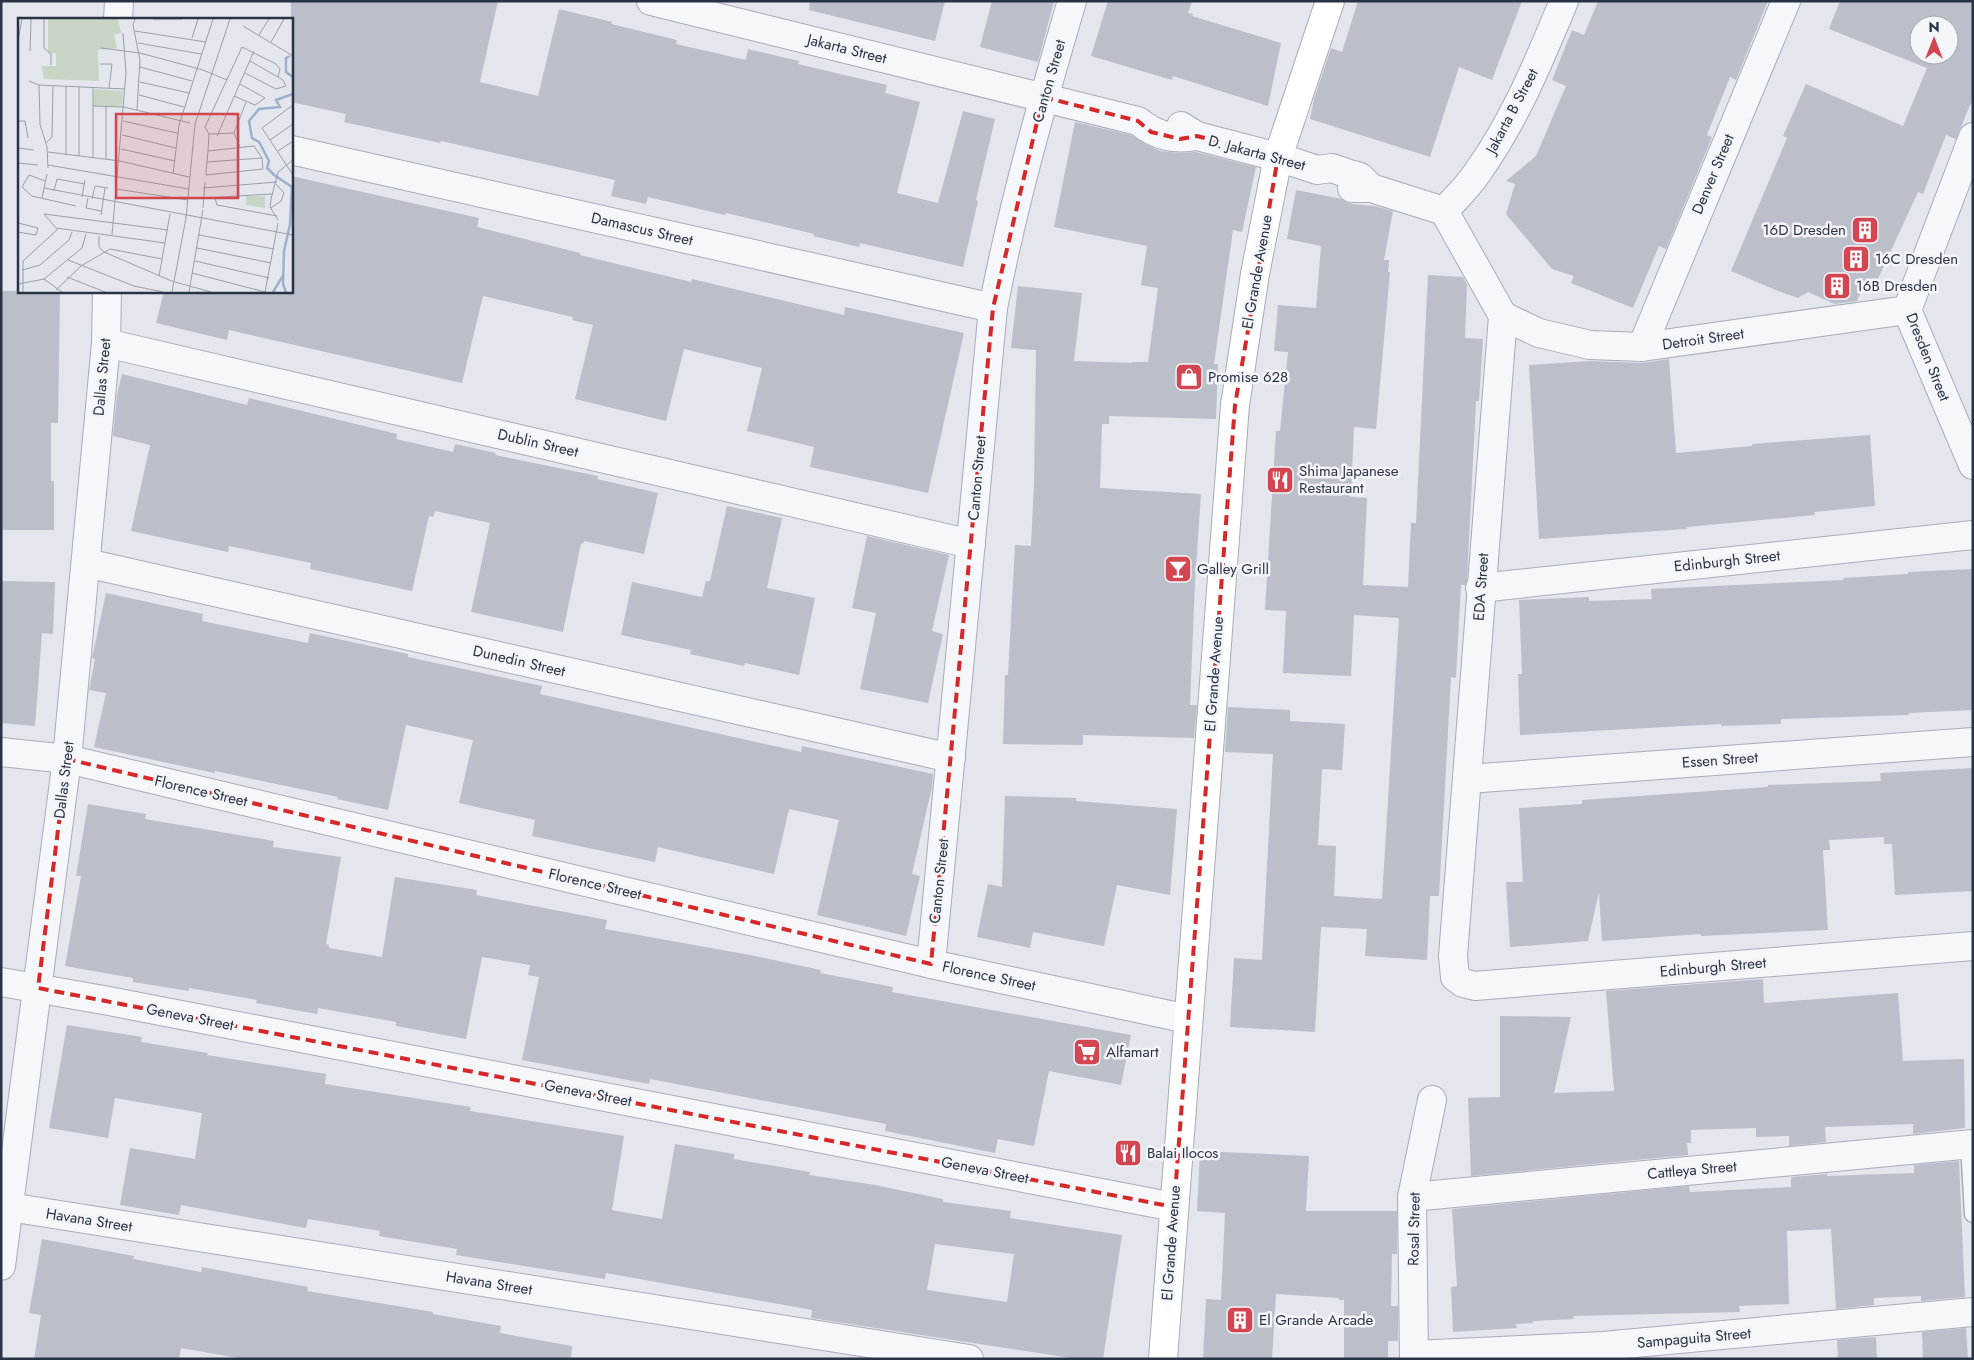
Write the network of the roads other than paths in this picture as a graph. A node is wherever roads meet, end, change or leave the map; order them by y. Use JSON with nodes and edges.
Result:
{"nodes":[{"id":1,"x":119,"y":1,"type":"edge"},
{"id":2,"x":651,"y":1,"type":"edge"},
{"id":3,"x":1072,"y":1,"type":"edge"},
{"id":4,"x":1330,"y":1,"type":"edge"},
{"id":5,"x":1564,"y":1,"type":"edge"},
{"id":6,"x":1786,"y":1,"type":"edge"},
{"id":7,"x":118,"y":18,"type":"edge"},
{"id":8,"x":1044,"y":97,"type":"junction"},
{"id":9,"x":1973,"y":137,"type":"edge"},
{"id":10,"x":292,"y":150,"type":"edge"},
{"id":11,"x":1278,"y":157,"type":"junction"},
{"id":12,"x":1444,"y":211,"type":"junction"},
{"id":13,"x":107,"y":292,"type":"edge"},
{"id":14,"x":993,"y":308,"type":"junction"},
{"id":15,"x":1907,"y":310,"type":"junction"},
{"id":16,"x":1503,"y":316,"type":"junction"},
{"id":17,"x":106,"y":343,"type":"junction"},
{"id":18,"x":1642,"y":347,"type":"junction"},
{"id":19,"x":1973,"y":465,"type":"edge"},
{"id":20,"x":1973,"y":535,"type":"edge"},
{"id":21,"x":971,"y":544,"type":"junction"},
{"id":22,"x":86,"y":563,"type":"junction"},
{"id":23,"x":1480,"y":588,"type":"junction"},
{"id":24,"x":1973,"y":742,"type":"edge"},
{"id":25,"x":1,"y":752,"type":"edge"},
{"id":26,"x":951,"y":758,"type":"junction"},
{"id":27,"x":67,"y":759,"type":"junction"},
{"id":28,"x":1468,"y":779,"type":"junction"},
{"id":29,"x":1973,"y":946,"type":"edge"},
{"id":30,"x":931,"y":964,"type":"junction"},
{"id":31,"x":1455,"y":977,"type":"joint"},
{"id":32,"x":1,"y":982,"type":"edge"},
{"id":33,"x":38,"y":988,"type":"junction"},
{"id":34,"x":1188,"y":1019,"type":"junction"},
{"id":35,"x":1432,"y":1100,"type":"dead end"},
{"id":36,"x":1971,"y":1144,"type":"edge"},
{"id":37,"x":1412,"y":1197,"type":"junction"},
{"id":38,"x":1174,"y":1206,"type":"junction"},
{"id":39,"x":9,"y":1207,"type":"junction"},
{"id":40,"x":1973,"y":1214,"type":"edge"},
{"id":41,"x":1,"y":1266,"type":"edge"},
{"id":42,"x":1973,"y":1312,"type":"edge"},
{"id":43,"x":1604,"y":1353,"type":"edge"},
{"id":44,"x":1414,"y":1357,"type":"edge"},
{"id":45,"x":969,"y":1359,"type":"edge"},
{"id":46,"x":1162,"y":1359,"type":"edge"}],
"edges":[{"from":1,"to":7,"type":"street"},
{"from":2,"to":8,"type":"street","name":"Jakarta Street"},
{"from":3,"to":8,"type":"street","name":"Canton Street"},
{"from":4,"to":11,"type":"street","name":"El Grande Avenue"},
{"from":5,"to":12,"type":"street","name":"Jakarta B Street"},
{"from":6,"to":18,"type":"street","name":"Denver Street"},
{"from":8,"to":11,"type":"street","name":"D. Jakarta Street"},
{"from":8,"to":14,"type":"street","name":"Canton Street"},
{"from":9,"to":15,"type":"street","name":"Dresden Street"},
{"from":10,"to":14,"type":"street","name":"Damascus Street"},
{"from":11,"to":12,"type":"street","name":"D. Jakarta Street"},
{"from":11,"to":34,"type":"street","name":"El Grande Avenue"},
{"from":12,"to":16,"type":"street"},
{"from":13,"to":17,"type":"street","name":"Dallas Street"},
{"from":14,"to":21,"type":"street","name":"Canton Street"},
{"from":15,"to":18,"type":"street","name":"Detroit Street"},
{"from":15,"to":19,"type":"street","name":"Dresden Street"},
{"from":16,"to":18,"type":"street","name":"Detroit Street"},
{"from":16,"to":23,"type":"street","name":"EDA Street"},
{"from":17,"to":21,"type":"street","name":"Dublin Street"},
{"from":17,"to":22,"type":"street","name":"Dallas Street"},
{"from":20,"to":23,"type":"street","name":"Edinburgh Street"},
{"from":21,"to":26,"type":"street","name":"Canton Street"},
{"from":22,"to":26,"type":"street","name":"Dunedin Street"},
{"from":22,"to":27,"type":"street","name":"Dallas Street"},
{"from":23,"to":28,"type":"street","name":"EDA Street"},
{"from":24,"to":28,"type":"street","name":"Essen Street"},
{"from":25,"to":27,"type":"street","name":"Florence Street"},
{"from":26,"to":30,"type":"street","name":"Canton Street"},
{"from":27,"to":30,"type":"street","name":"Florence Street"},
{"from":27,"to":33,"type":"street","name":"Dallas Street"},
{"from":28,"to":31,"type":"street","name":"EDA Street"},
{"from":29,"to":31,"type":"street","name":"Edinburgh Street"},
{"from":30,"to":34,"type":"street","name":"Florence Street"},
{"from":32,"to":33,"type":"street","name":"Geneva Street"},
{"from":33,"to":38,"type":"street","name":"Geneva Street"},
{"from":33,"to":39,"type":"street","name":"Dallas Street"},
{"from":34,"to":38,"type":"street","name":"El Grande Avenue"},
{"from":35,"to":37,"type":"street","name":"Rosal Street"},
{"from":36,"to":37,"type":"street","name":"Cattleya Street"},
{"from":36,"to":40,"type":"lane"},
{"from":37,"to":44,"type":"street","name":"Rosal Street"},
{"from":38,"to":46,"type":"street","name":"El Grande Avenue"},
{"from":39,"to":41,"type":"street","name":"Dallas Street"},
{"from":39,"to":45,"type":"street","name":"Havana Street"},
{"from":42,"to":43,"type":"street","name":"Sampaguita Street"},
{"from":43,"to":44,"type":"street","name":"Sampaguita Street"}]}
